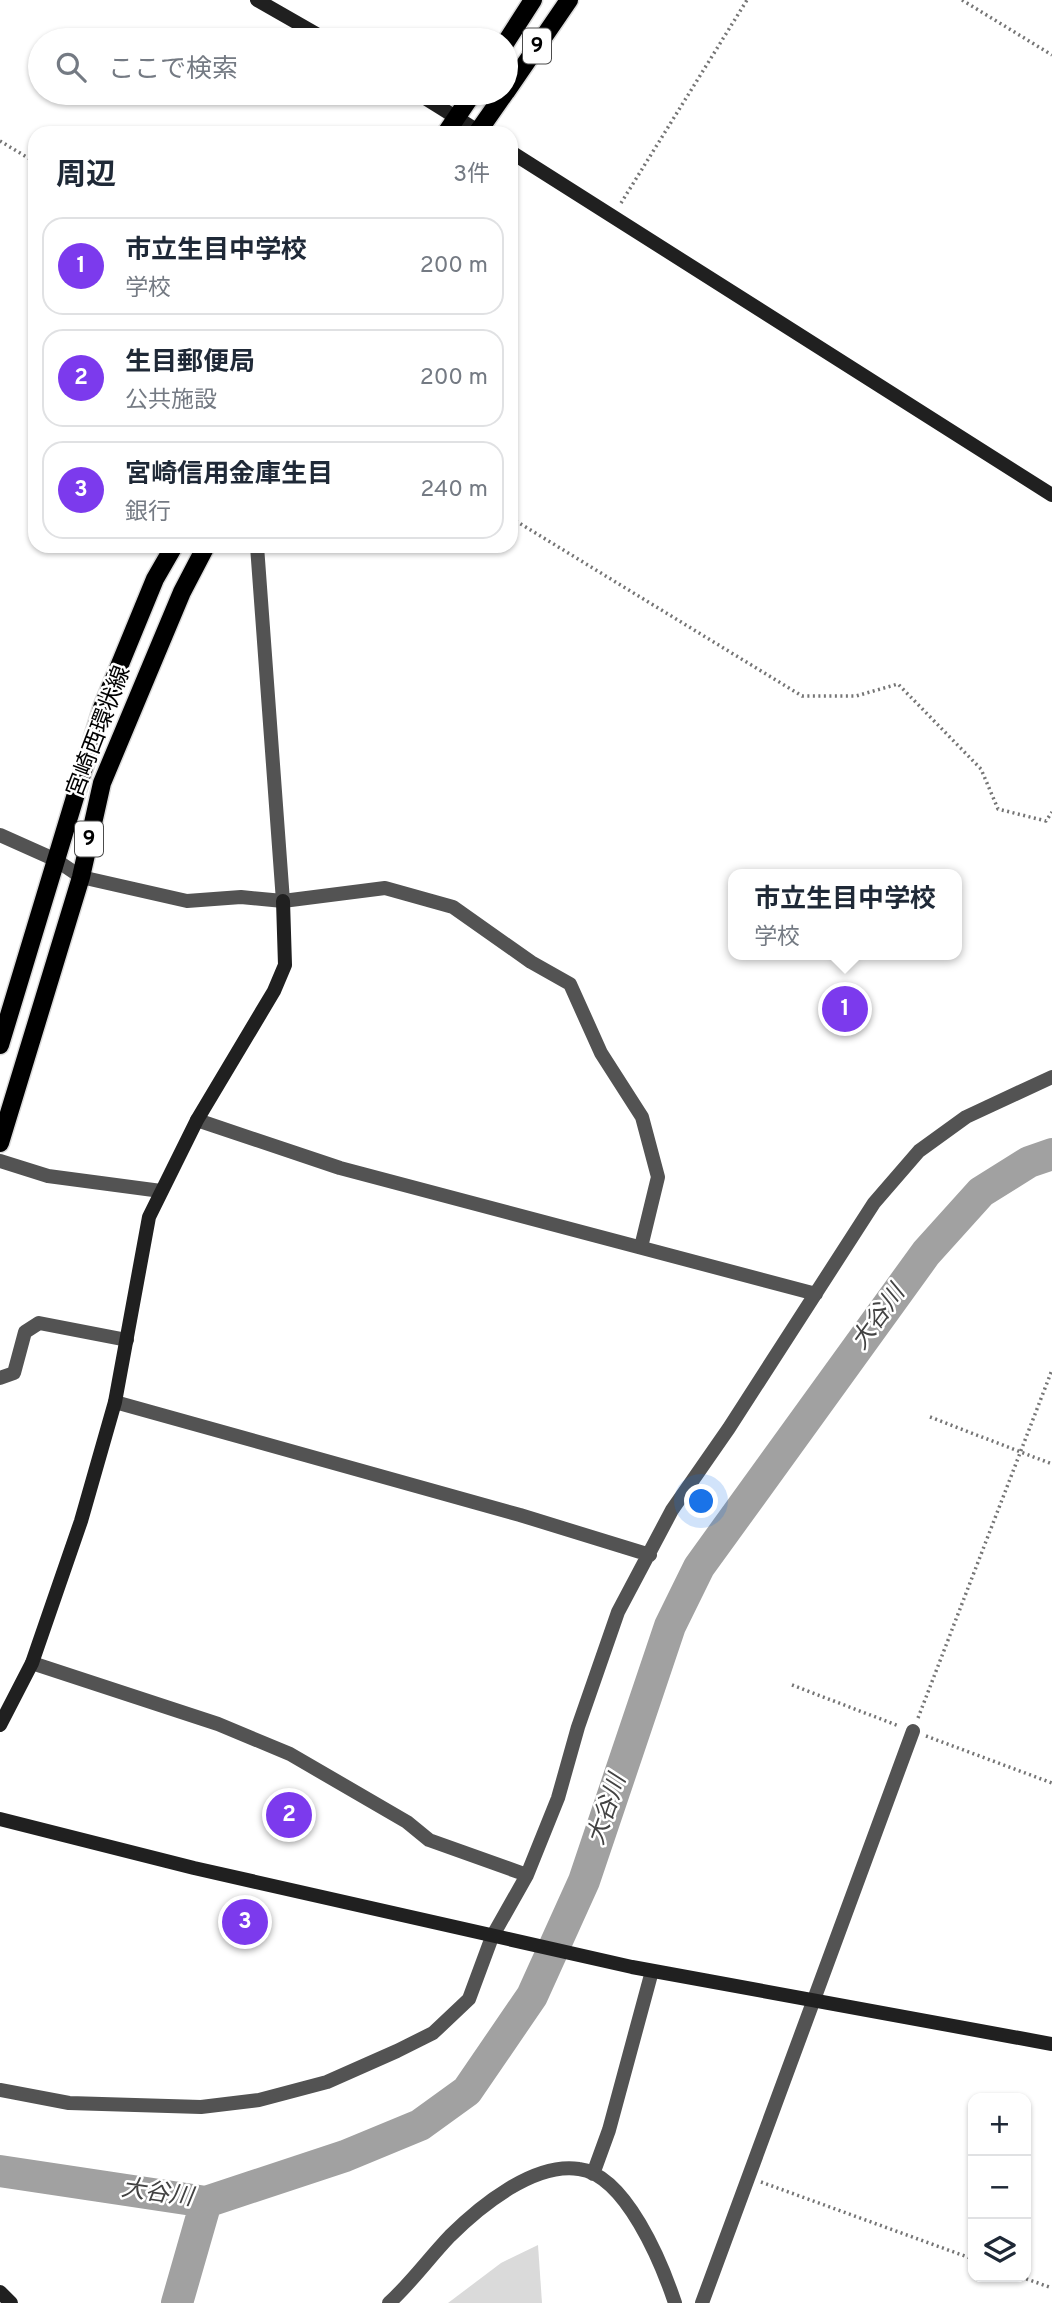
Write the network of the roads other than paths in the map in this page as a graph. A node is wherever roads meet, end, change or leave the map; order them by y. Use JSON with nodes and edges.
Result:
{"nodes":[{"id":1,"x":257,"y":0,"type":"edge"},
{"id":2,"x":533,"y":0,"type":"edge"},
{"id":3,"x":569,"y":0,"type":"edge"},
{"id":4,"x":306,"y":28,"type":"edge"},
{"id":5,"x":515,"y":28,"type":"edge"},
{"id":6,"x":518,"y":73,"type":"edge"},
{"id":7,"x":438,"y":105,"type":"edge"},
{"id":8,"x":465,"y":105,"type":"edge"},
{"id":9,"x":497,"y":105,"type":"edge"},
{"id":10,"x":458,"y":116,"type":"junction"},
{"id":11,"x":451,"y":126,"type":"edge"},
{"id":12,"x":471,"y":126,"type":"edge"},
{"id":13,"x":483,"y":126,"type":"edge"},
{"id":14,"x":518,"y":157,"type":"edge"},
{"id":15,"x":1052,"y":495,"type":"edge"},
{"id":16,"x":170,"y":553,"type":"edge"},
{"id":17,"x":202,"y":553,"type":"edge"},
{"id":18,"x":258,"y":553,"type":"edge"},
{"id":19,"x":0,"y":835,"type":"edge"},
{"id":20,"x":56,"y":860,"type":"junction"},
{"id":21,"x":81,"y":877,"type":"junction"},
{"id":22,"x":283,"y":901,"type":"junction"},
{"id":23,"x":0,"y":1045,"type":"edge"},
{"id":24,"x":1052,"y":1077,"type":"edge"},
{"id":25,"x":197,"y":1120,"type":"junction"},
{"id":26,"x":0,"y":1143,"type":"edge"},
{"id":27,"x":0,"y":1161,"type":"edge"},
{"id":28,"x":161,"y":1191,"type":"junction"},
{"id":29,"x":641,"y":1247,"type":"junction"},
{"id":30,"x":816,"y":1294,"type":"junction"},
{"id":31,"x":127,"y":1340,"type":"junction"},
{"id":32,"x":0,"y":1378,"type":"edge"},
{"id":33,"x":115,"y":1402,"type":"junction"},
{"id":34,"x":650,"y":1555,"type":"junction"},
{"id":35,"x":32,"y":1663,"type":"junction"},
{"id":36,"x":0,"y":1726,"type":"edge"},
{"id":37,"x":914,"y":1731,"type":"road end"},
{"id":38,"x":0,"y":1819,"type":"edge"},
{"id":39,"x":527,"y":1875,"type":"junction"},
{"id":40,"x":492,"y":1937,"type":"junction"},
{"id":41,"x":652,"y":1971,"type":"junction"},
{"id":42,"x":814,"y":2001,"type":"junction"},
{"id":43,"x":1052,"y":2044,"type":"edge"},
{"id":44,"x":0,"y":2090,"type":"edge"},
{"id":45,"x":593,"y":2174,"type":"junction"},
{"id":46,"x":0,"y":2292,"type":"edge"},
{"id":47,"x":11,"y":2303,"type":"edge"},
{"id":48,"x":389,"y":2303,"type":"edge"},
{"id":49,"x":675,"y":2303,"type":"edge"},
{"id":50,"x":702,"y":2303,"type":"edge"}],
"edges":[{"from":1,"to":4,"type":"street"},
{"from":2,"to":5,"type":"main road","number":"9"},
{"from":3,"to":6,"type":"main road","number":"9"},
{"from":7,"to":10,"type":"street"},
{"from":8,"to":10,"type":"main road"},
{"from":9,"to":13,"type":"main road","number":"9"},
{"from":10,"to":11,"type":"main road"},
{"from":10,"to":12,"type":"street"},
{"from":14,"to":15,"type":"street"},
{"from":16,"to":20,"type":"main road","name":"宮崎西環状線","number":"9"},
{"from":17,"to":21,"type":"main road","name":"宮崎西環状線","number":"9"},
{"from":18,"to":22,"type":"street"},
{"from":19,"to":20,"type":"street"},
{"from":20,"to":21,"type":"street"},
{"from":20,"to":23,"type":"main road","name":"宮崎西環状線","number":"9"},
{"from":21,"to":22,"type":"street"},
{"from":21,"to":26,"type":"main road","name":"宮崎西環状線","number":"9"},
{"from":22,"to":25,"type":"street"},
{"from":22,"to":29,"type":"street"},
{"from":24,"to":30,"type":"street"},
{"from":25,"to":28,"type":"street"},
{"from":25,"to":29,"type":"street"},
{"from":27,"to":28,"type":"street"},
{"from":28,"to":31,"type":"street"},
{"from":29,"to":30,"type":"street"},
{"from":30,"to":34,"type":"street"},
{"from":31,"to":32,"type":"street"},
{"from":31,"to":33,"type":"street"},
{"from":33,"to":34,"type":"street"},
{"from":33,"to":35,"type":"street"},
{"from":34,"to":39,"type":"street"},
{"from":35,"to":36,"type":"street"},
{"from":35,"to":39,"type":"street"},
{"from":37,"to":42,"type":"street"},
{"from":38,"to":40,"type":"street"},
{"from":39,"to":40,"type":"street"},
{"from":40,"to":41,"type":"street"},
{"from":40,"to":44,"type":"street"},
{"from":41,"to":42,"type":"street"},
{"from":41,"to":45,"type":"street"},
{"from":42,"to":43,"type":"street"},
{"from":42,"to":50,"type":"street"},
{"from":45,"to":48,"type":"street"},
{"from":45,"to":49,"type":"street"},
{"from":46,"to":47,"type":"street"}]}
